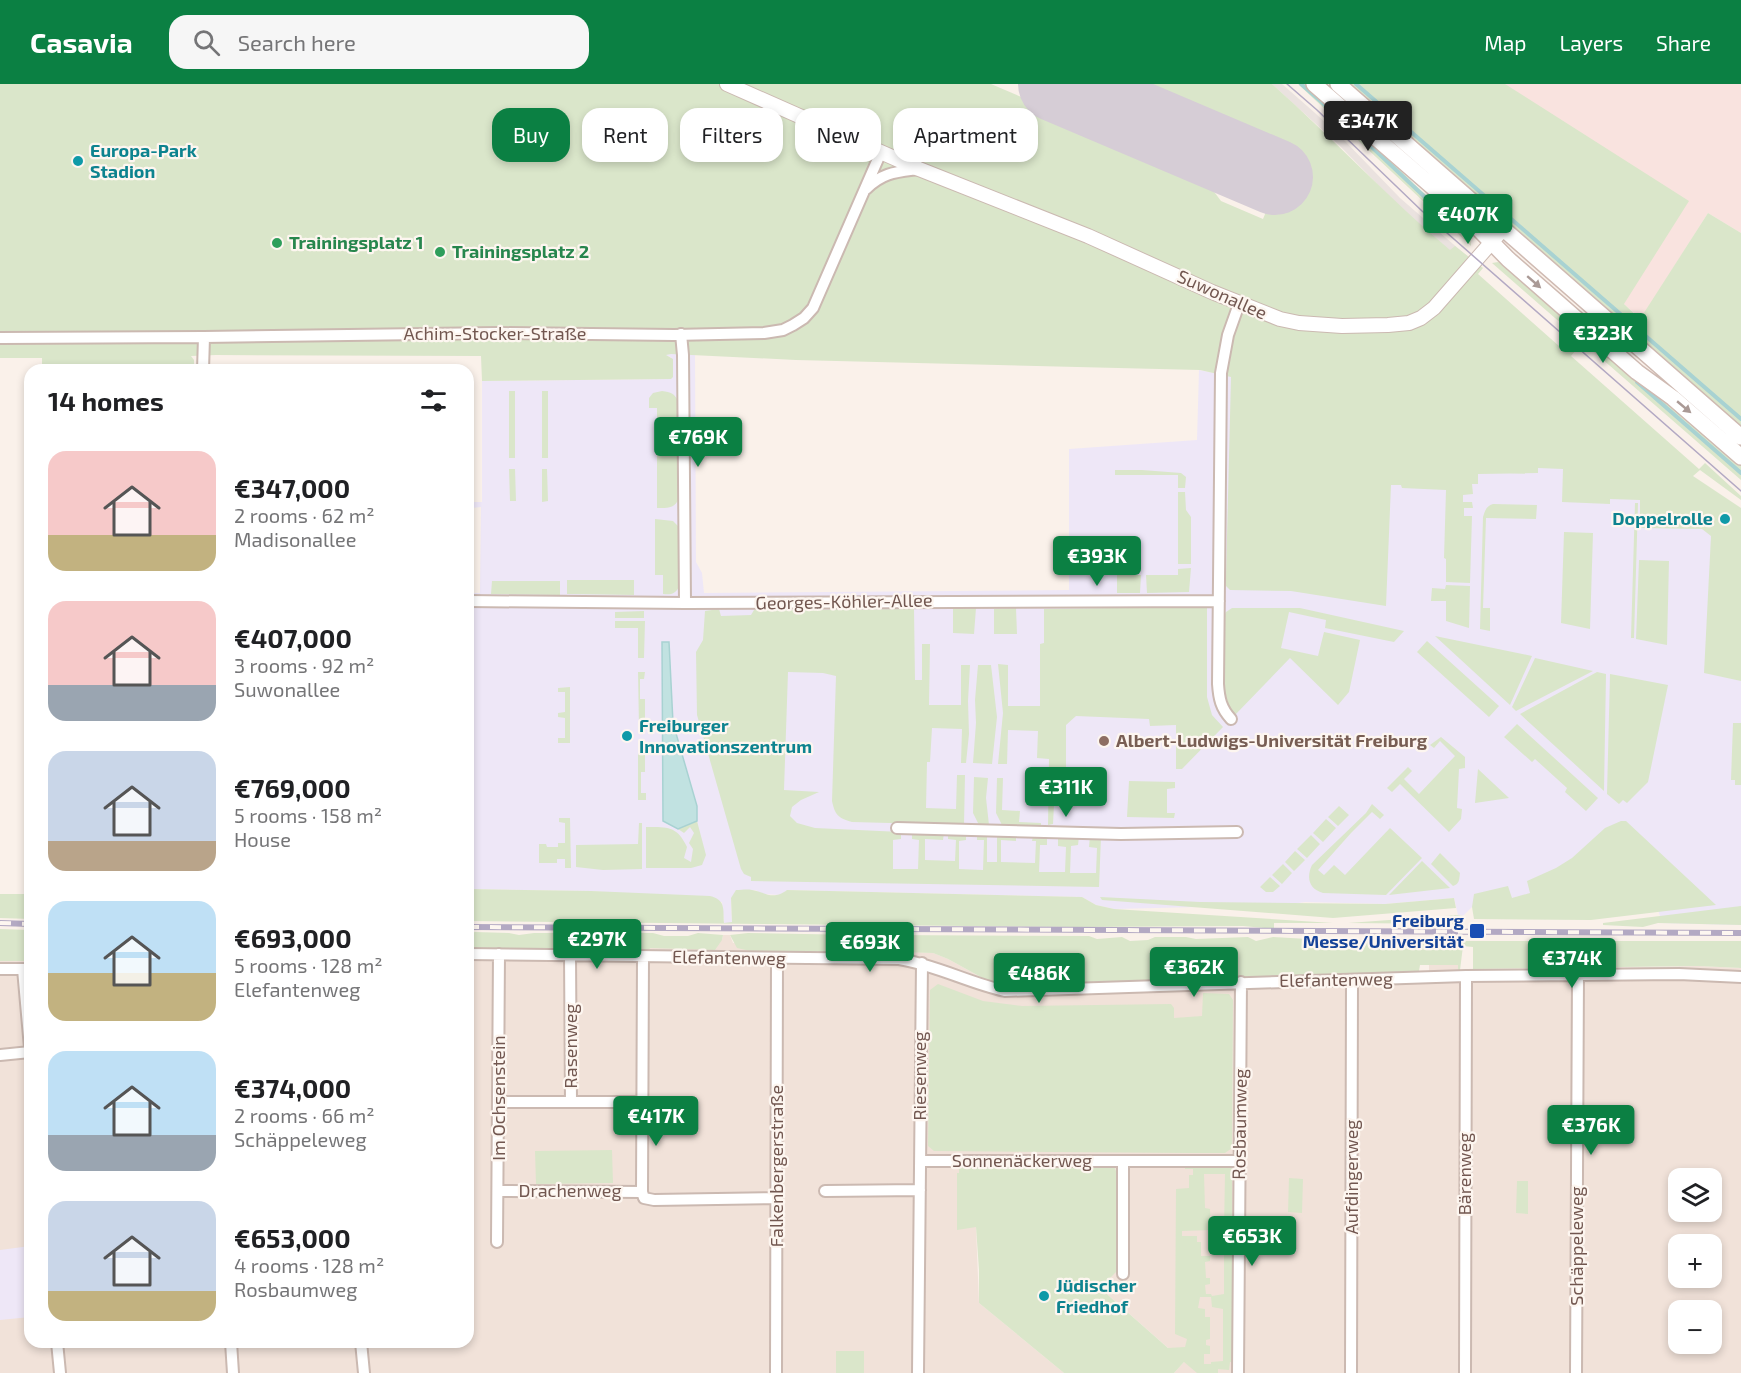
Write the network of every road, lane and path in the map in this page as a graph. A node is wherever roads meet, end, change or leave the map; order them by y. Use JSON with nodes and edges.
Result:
{"nodes":[{"id":1,"x":727,"y":84,"type":"edge"},
{"id":2,"x":1314,"y":84,"type":"edge"},
{"id":3,"x":1338,"y":84,"type":"edge"},
{"id":4,"x":795,"y":114,"type":"edge"},
{"id":5,"x":881,"y":152,"type":"edge"},
{"id":6,"x":876,"y":162,"type":"edge"},
{"id":7,"x":920,"y":169,"type":"junction"},
{"id":8,"x":862,"y":194,"type":"junction"},
{"id":9,"x":1504,"y":228,"type":"junction"},
{"id":10,"x":1492,"y":242,"type":"junction"},
{"id":11,"x":1239,"y":304,"type":"junction"},
{"id":12,"x":681,"y":334,"type":"junction"},
{"id":13,"x":204,"y":337,"type":"junction"},
{"id":14,"x":0,"y":338,"type":"edge"},
{"id":15,"x":203,"y":364,"type":"edge"},
{"id":16,"x":1741,"y":436,"type":"edge"},
{"id":17,"x":1741,"y":457,"type":"edge"},
{"id":18,"x":474,"y":601,"type":"edge"},
{"id":19,"x":1219,"y":601,"type":"junction"},
{"id":20,"x":685,"y":603,"type":"junction"},
{"id":21,"x":1231,"y":719,"type":"dead end"},
{"id":22,"x":897,"y":828,"type":"dead end"},
{"id":23,"x":1237,"y":832,"type":"dead end"},
{"id":24,"x":474,"y":954,"type":"edge"},
{"id":25,"x":500,"y":954,"type":"junction"},
{"id":26,"x":570,"y":955,"type":"junction"},
{"id":27,"x":643,"y":957,"type":"junction"},
{"id":28,"x":777,"y":958,"type":"junction"},
{"id":29,"x":922,"y":963,"type":"junction"},
{"id":30,"x":0,"y":969,"type":"edge"},
{"id":31,"x":24,"y":969,"type":"edge"},
{"id":32,"x":1578,"y":975,"type":"junction"},
{"id":33,"x":1466,"y":976,"type":"junction"},
{"id":34,"x":1741,"y":977,"type":"edge"},
{"id":35,"x":1352,"y":981,"type":"junction"},
{"id":36,"x":1241,"y":982,"type":"junction"},
{"id":37,"x":24,"y":1051,"type":"edge"},
{"id":38,"x":0,"y":1055,"type":"edge"},
{"id":39,"x":500,"y":1102,"type":"junction"},
{"id":40,"x":571,"y":1102,"type":"junction"},
{"id":41,"x":643,"y":1102,"type":"junction"},
{"id":42,"x":920,"y":1161,"type":"junction"},
{"id":43,"x":1123,"y":1161,"type":"junction"},
{"id":44,"x":1240,"y":1161,"type":"junction"},
{"id":45,"x":920,"y":1190,"type":"junction"},
{"id":46,"x":498,"y":1191,"type":"junction"},
{"id":47,"x":825,"y":1191,"type":"dead end"},
{"id":48,"x":642,"y":1192,"type":"junction"},
{"id":49,"x":777,"y":1198,"type":"junction"},
{"id":50,"x":497,"y":1242,"type":"dead end"},
{"id":51,"x":1122,"y":1274,"type":"dead end"},
{"id":52,"x":58,"y":1348,"type":"edge"},
{"id":53,"x":231,"y":1348,"type":"edge"},
{"id":54,"x":362,"y":1348,"type":"edge"},
{"id":55,"x":60,"y":1373,"type":"edge"},
{"id":56,"x":233,"y":1373,"type":"edge"},
{"id":57,"x":364,"y":1373,"type":"edge"},
{"id":58,"x":776,"y":1373,"type":"edge"},
{"id":59,"x":918,"y":1373,"type":"edge"},
{"id":60,"x":1238,"y":1373,"type":"edge"},
{"id":61,"x":1351,"y":1373,"type":"edge"},
{"id":62,"x":1465,"y":1373,"type":"edge"},
{"id":63,"x":1576,"y":1373,"type":"edge"}],
"edges":[{"from":1,"to":4,"type":"street","name":"Suwonallee"},
{"from":2,"to":10,"type":"main road"},
{"from":3,"to":9,"type":"main road"},
{"from":5,"to":7,"type":"street","name":"Suwonallee"},
{"from":6,"to":8,"type":"street","name":"Achim-Stocker-Straße"},
{"from":7,"to":8,"type":"street","name":"Suwonallee"},
{"from":7,"to":11,"type":"street","name":"Suwonallee"},
{"from":8,"to":12,"type":"street","name":"Achim-Stocker-Straße"},
{"from":9,"to":10,"type":"street","name":"Suwonallee"},
{"from":9,"to":16,"type":"main road"},
{"from":10,"to":11,"type":"street","name":"Suwonallee"},
{"from":10,"to":17,"type":"main road","one_way":true},
{"from":11,"to":19,"type":"street"},
{"from":12,"to":13,"type":"street","name":"Achim-Stocker-Straße"},
{"from":12,"to":20,"type":"street"},
{"from":13,"to":14,"type":"street","name":"Achim-Stocker-Straße"},
{"from":13,"to":15,"type":"street"},
{"from":18,"to":20,"type":"street","name":"Georges-Köhler-Allee"},
{"from":19,"to":20,"type":"street","name":"Georges-Köhler-Allee"},
{"from":19,"to":21,"type":"street"},
{"from":22,"to":23,"type":"street"},
{"from":24,"to":25,"type":"street","name":"Elefantenweg"},
{"from":25,"to":26,"type":"street","name":"Elefantenweg"},
{"from":25,"to":39,"type":"street","name":"Im Ochsenstein"},
{"from":26,"to":27,"type":"street","name":"Elefantenweg"},
{"from":26,"to":40,"type":"street","name":"Rasenweg"},
{"from":27,"to":28,"type":"street","name":"Elefantenweg"},
{"from":27,"to":41,"type":"street","name":"Drachenweg"},
{"from":28,"to":29,"type":"street","name":"Elefantenweg"},
{"from":28,"to":49,"type":"street","name":"Falkenbergerstraße"},
{"from":29,"to":36,"type":"street","name":"Elefantenweg"},
{"from":29,"to":42,"type":"street","name":"Riesenweg"},
{"from":30,"to":31,"type":"street"},
{"from":32,"to":33,"type":"street","name":"Elefantenweg"},
{"from":32,"to":34,"type":"street","name":"Elefantenweg"},
{"from":32,"to":63,"type":"street","name":"Schäppeleweg"},
{"from":33,"to":35,"type":"street","name":"Elefantenweg"},
{"from":33,"to":62,"type":"street","name":"Bärenweg"},
{"from":35,"to":36,"type":"street","name":"Elefantenweg"},
{"from":35,"to":61,"type":"street","name":"Aufdingerweg"},
{"from":36,"to":44,"type":"street","name":"Rosbaumweg"},
{"from":37,"to":38,"type":"street"},
{"from":39,"to":40,"type":"street","name":"Rasenweg"},
{"from":39,"to":46,"type":"street","name":"Im Ochsenstein"},
{"from":40,"to":41,"type":"street","name":"Rasenweg"},
{"from":41,"to":48,"type":"street","name":"Drachenweg"},
{"from":42,"to":43,"type":"street","name":"Sonnenäckerweg"},
{"from":42,"to":45,"type":"street","name":"Riesenweg"},
{"from":43,"to":44,"type":"street","name":"Sonnenäckerweg"},
{"from":43,"to":51,"type":"street"},
{"from":44,"to":60,"type":"street","name":"Rosbaumweg"},
{"from":45,"to":47,"type":"street"},
{"from":45,"to":59,"type":"street","name":"Riesenweg"},
{"from":46,"to":48,"type":"street","name":"Drachenweg"},
{"from":46,"to":50,"type":"street","name":"Im Ochsenstein"},
{"from":48,"to":49,"type":"street","name":"Drachenweg"},
{"from":49,"to":58,"type":"street","name":"Falkenbergerstraße"},
{"from":52,"to":55,"type":"street"},
{"from":53,"to":56,"type":"street"},
{"from":54,"to":57,"type":"street"}]}
